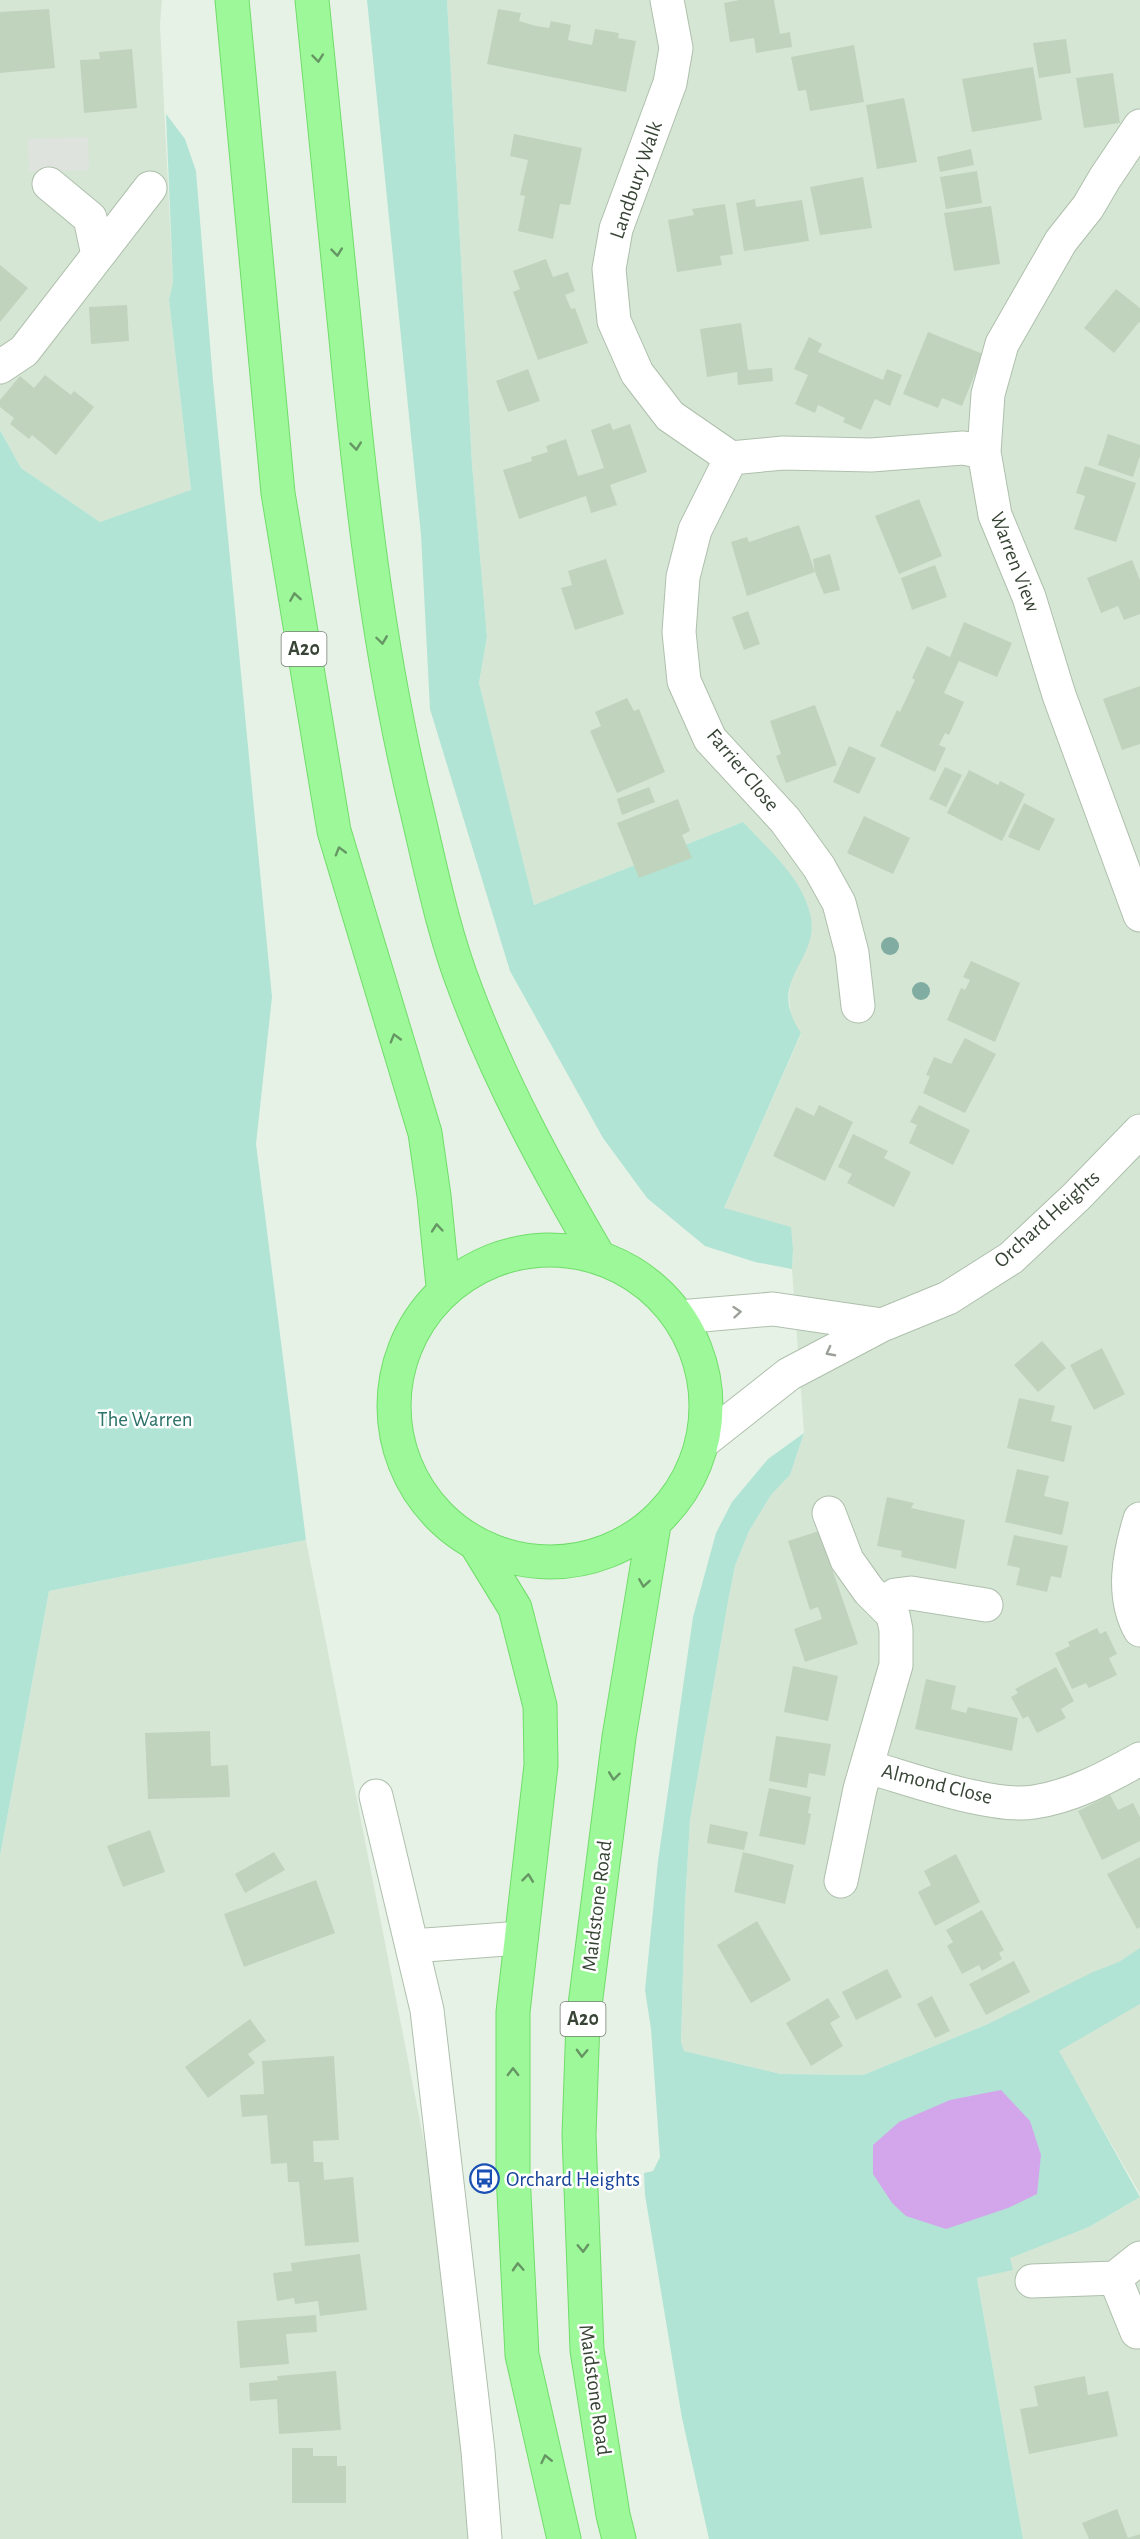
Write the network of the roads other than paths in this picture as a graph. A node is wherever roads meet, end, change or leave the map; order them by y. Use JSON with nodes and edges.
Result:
{"nodes":[{"id":1,"x":312,"y":0,"type":"edge"},
{"id":2,"x":668,"y":0,"type":"edge"},
{"id":3,"x":227,"y":7,"type":"edge"},
{"id":4,"x":1140,"y":126,"type":"edge"},
{"id":5,"x":49,"y":184,"type":"dead end"},
{"id":6,"x":150,"y":188,"type":"dead end"},
{"id":7,"x":98,"y":255,"type":"junction"},
{"id":8,"x":0,"y":367,"type":"edge"},
{"id":9,"x":984,"y":452,"type":"junction"},
{"id":10,"x":731,"y":458,"type":"junction"},
{"id":11,"x":1140,"y":915,"type":"edge"},
{"id":12,"x":858,"y":1006,"type":"dead end"},
{"id":13,"x":1140,"y":1131,"type":"edge"},
{"id":14,"x":599,"y":1257,"type":"junction"},
{"id":15,"x":443,"y":1286,"type":"junction"},
{"id":16,"x":679,"y":1317,"type":"junction"},
{"id":17,"x":882,"y":1325,"type":"junction"},
{"id":18,"x":704,"y":1441,"type":"junction"},
{"id":19,"x":830,"y":1513,"type":"dead end"},
{"id":20,"x":1140,"y":1519,"type":"edge"},
{"id":21,"x":654,"y":1525,"type":"junction"},
{"id":22,"x":477,"y":1546,"type":"junction"},
{"id":23,"x":986,"y":1605,"type":"dead end"},
{"id":24,"x":884,"y":1606,"type":"junction"},
{"id":25,"x":1140,"y":1629,"type":"edge"},
{"id":26,"x":1140,"y":1759,"type":"edge"},
{"id":27,"x":868,"y":1767,"type":"junction"},
{"id":28,"x":376,"y":1796,"type":"dead end"},
{"id":29,"x":841,"y":1881,"type":"dead end"},
{"id":30,"x":521,"y":1938,"type":"junction"},
{"id":31,"x":412,"y":1946,"type":"junction"},
{"id":32,"x":1140,"y":2258,"type":"edge"},
{"id":33,"x":1115,"y":2278,"type":"junction"},
{"id":34,"x":1032,"y":2281,"type":"dead end"},
{"id":35,"x":1137,"y":2332,"type":"dead end"},
{"id":36,"x":484,"y":2539,"type":"edge"},
{"id":37,"x":564,"y":2539,"type":"edge"},
{"id":38,"x":620,"y":2539,"type":"edge"}],
"edges":[{"from":1,"to":14,"type":"main road","one_way":true},
{"from":2,"to":10,"type":"street","name":"Landbury Walk"},
{"from":15,"to":3,"type":"main road","number":"A20","one_way":true},
{"from":4,"to":9,"type":"street","name":"Warren View"},
{"from":5,"to":7,"type":"street"},
{"from":6,"to":7,"type":"street"},
{"from":7,"to":8,"type":"street"},
{"from":9,"to":10,"type":"street"},
{"from":9,"to":11,"type":"street","name":"Warren View"},
{"from":10,"to":12,"type":"street","name":"Farrier Close"},
{"from":13,"to":17,"type":"street","name":"Orchard Heights"},
{"from":14,"to":15,"type":"main road"},
{"from":14,"to":16,"type":"main road"},
{"from":15,"to":22,"type":"main road"},
{"from":16,"to":17,"type":"street","one_way":true},
{"from":16,"to":18,"type":"main road"},
{"from":17,"to":18,"type":"street","name":"Orchard Heights","one_way":true},
{"from":18,"to":21,"type":"main road"},
{"from":19,"to":24,"type":"street","name":"Almond Close"},
{"from":20,"to":25,"type":"street"},
{"from":21,"to":22,"type":"main road"},
{"from":21,"to":38,"type":"main road","name":"Maidstone Road","number":"A20","one_way":true},
{"from":30,"to":22,"type":"main road","one_way":true},
{"from":23,"to":24,"type":"street"},
{"from":24,"to":27,"type":"street","name":"Almond Close"},
{"from":26,"to":27,"type":"street","name":"Almond Close"},
{"from":27,"to":29,"type":"street","name":"Almond Close"},
{"from":28,"to":31,"type":"street"},
{"from":30,"to":31,"type":"street"},
{"from":37,"to":30,"type":"main road","one_way":true},
{"from":31,"to":36,"type":"street"},
{"from":32,"to":33,"type":"street"},
{"from":33,"to":34,"type":"street"},
{"from":33,"to":35,"type":"street"}]}
